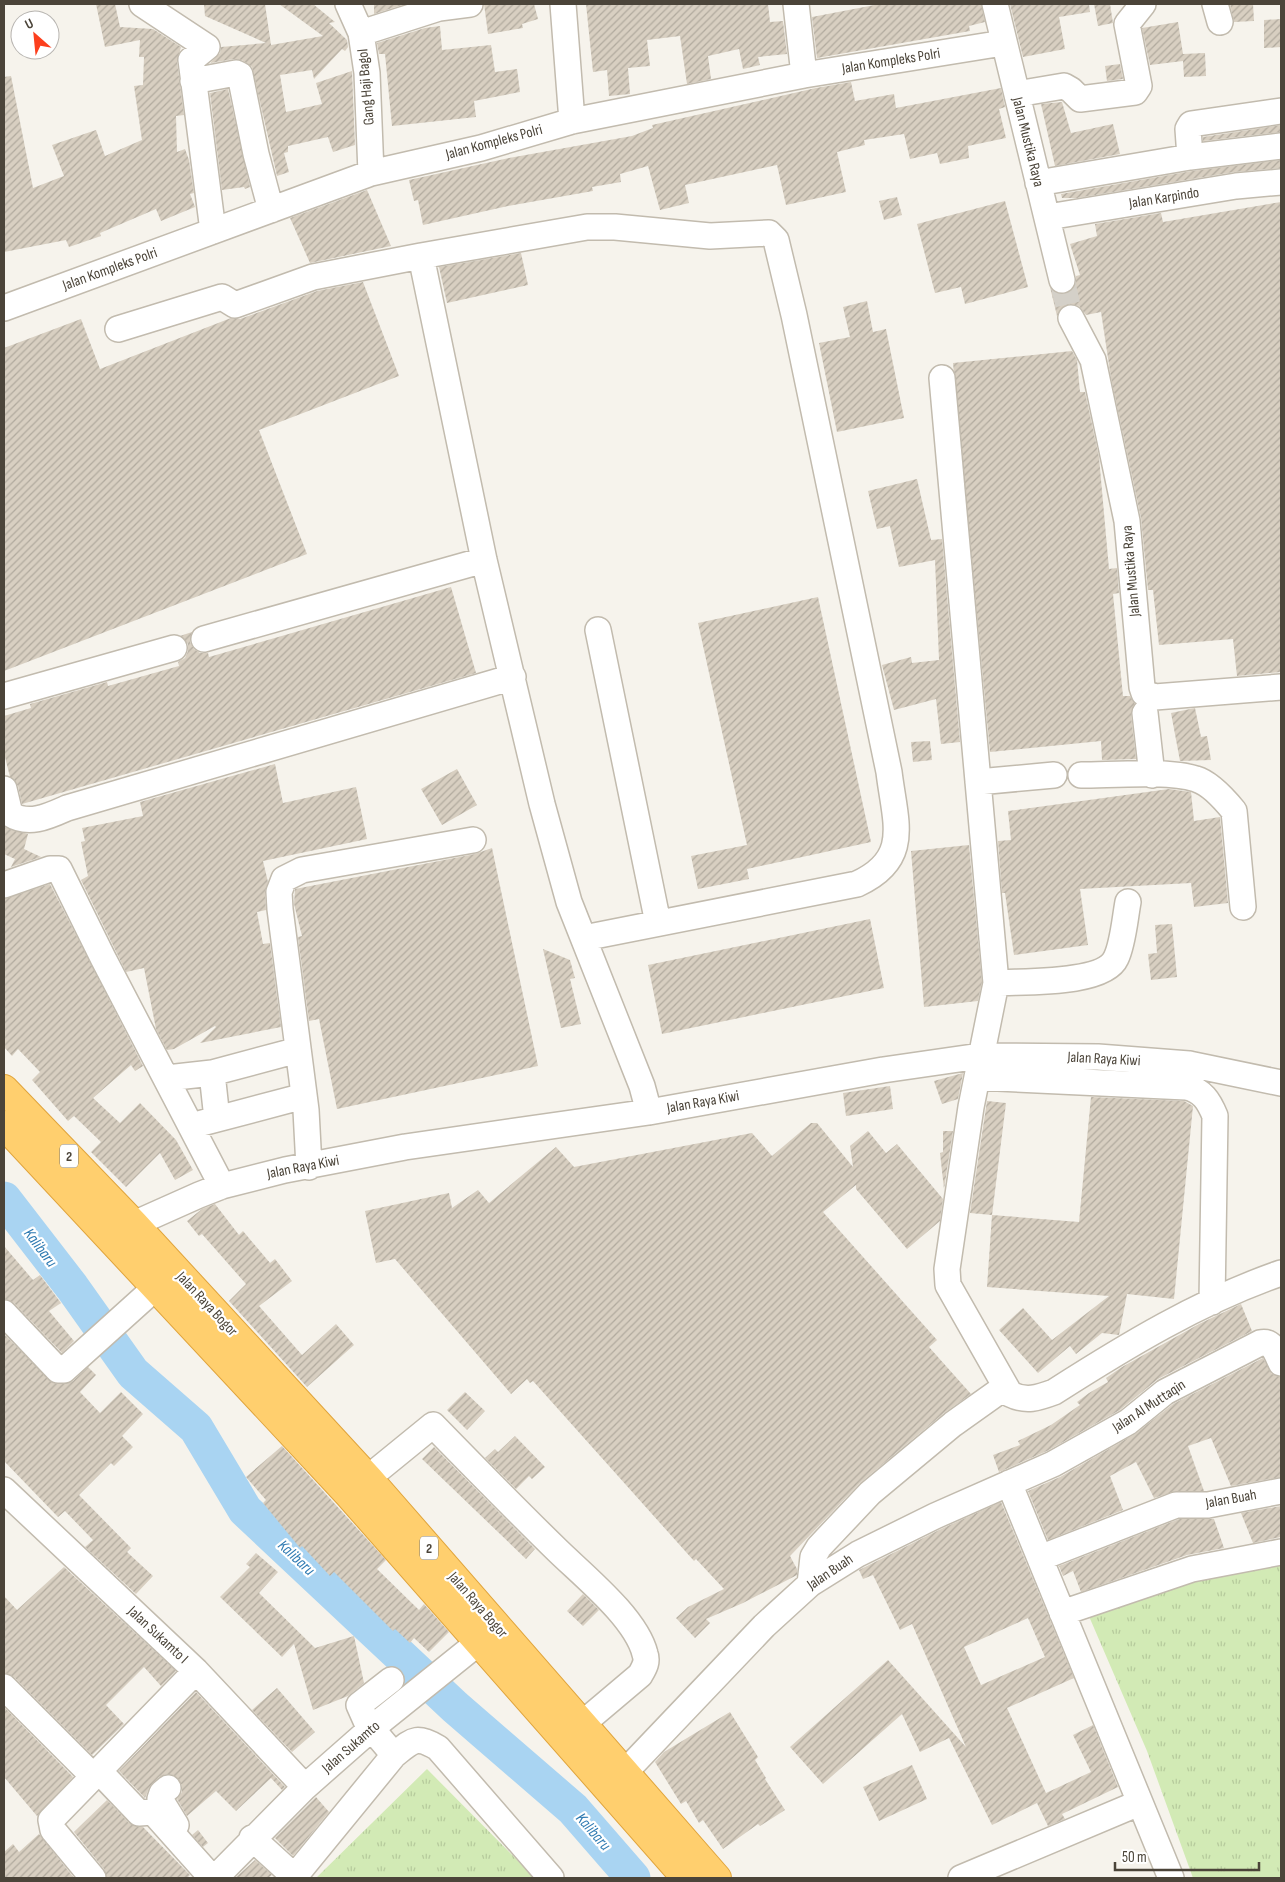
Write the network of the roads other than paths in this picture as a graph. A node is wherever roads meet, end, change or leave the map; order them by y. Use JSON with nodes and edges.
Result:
{"nodes":[{"id":1,"x":142,"y":4,"type":"edge"},
{"id":2,"x":348,"y":4,"type":"edge"},
{"id":3,"x":470,"y":4,"type":"edge"},
{"id":4,"x":563,"y":4,"type":"edge"},
{"id":5,"x":796,"y":4,"type":"edge"},
{"id":6,"x":995,"y":4,"type":"edge"},
{"id":7,"x":1143,"y":4,"type":"edge"},
{"id":8,"x":439,"y":6,"type":"edge"},
{"id":9,"x":361,"y":33,"type":"junction"},
{"id":10,"x":1003,"y":43,"type":"junction"},
{"id":11,"x":804,"y":75,"type":"junction"},
{"id":12,"x":193,"y":81,"type":"junction"},
{"id":13,"x":1017,"y":94,"type":"junction"},
{"id":14,"x":1281,"y":111,"type":"edge"},
{"id":15,"x":572,"y":121,"type":"junction"},
{"id":16,"x":1281,"y":146,"type":"edge"},
{"id":17,"x":1190,"y":157,"type":"junction"},
{"id":18,"x":372,"y":173,"type":"junction"},
{"id":19,"x":1281,"y":182,"type":"edge"},
{"id":20,"x":1038,"y":183,"type":"junction"},
{"id":21,"x":271,"y":210,"type":"junction"},
{"id":22,"x":1048,"y":217,"type":"junction"},
{"id":23,"x":213,"y":231,"type":"junction"},
{"id":24,"x":421,"y":256,"type":"junction"},
{"id":25,"x":1062,"y":280,"type":"tunnel mouth"},
{"id":26,"x":4,"y":308,"type":"edge"},
{"id":27,"x":1072,"y":318,"type":"tunnel mouth"},
{"id":28,"x":118,"y":329,"type":"dead end"},
{"id":29,"x":942,"y":378,"type":"dead end"},
{"id":30,"x":484,"y":560,"type":"junction"},
{"id":31,"x":598,"y":630,"type":"dead end"},
{"id":32,"x":204,"y":639,"type":"dead end"},
{"id":33,"x":174,"y":648,"type":"dead end"},
{"id":34,"x":513,"y":676,"type":"junction"},
{"id":35,"x":1281,"y":687,"type":"edge"},
{"id":36,"x":4,"y":696,"type":"edge"},
{"id":37,"x":1145,"y":713,"type":"dead end"},
{"id":38,"x":1081,"y":775,"type":"dead end"},
{"id":39,"x":1152,"y":775,"type":"junction"},
{"id":40,"x":1054,"y":776,"type":"dead end"},
{"id":41,"x":978,"y":782,"type":"junction"},
{"id":42,"x":4,"y":789,"type":"edge"},
{"id":43,"x":472,"y":840,"type":"dead end"},
{"id":44,"x":4,"y":885,"type":"edge"},
{"id":45,"x":1128,"y":902,"type":"dead end"},
{"id":46,"x":1243,"y":907,"type":"dead end"},
{"id":47,"x":658,"y":923,"type":"junction"},
{"id":48,"x":584,"y":938,"type":"junction"},
{"id":49,"x":996,"y":983,"type":"junction"},
{"id":50,"x":298,"y":1050,"type":"junction"},
{"id":51,"x":979,"y":1066,"type":"junction"},
{"id":52,"x":212,"y":1073,"type":"junction"},
{"id":53,"x":1188,"y":1076,"type":"junction"},
{"id":54,"x":167,"y":1078,"type":"junction"},
{"id":55,"x":1281,"y":1083,"type":"edge"},
{"id":56,"x":4,"y":1089,"type":"edge"},
{"id":57,"x":304,"y":1096,"type":"junction"},
{"id":58,"x":649,"y":1112,"type":"junction"},
{"id":59,"x":217,"y":1119,"type":"junction"},
{"id":60,"x":4,"y":1125,"type":"edge"},
{"id":61,"x":191,"y":1126,"type":"junction"},
{"id":62,"x":309,"y":1167,"type":"junction"},
{"id":63,"x":222,"y":1186,"type":"junction"},
{"id":64,"x":134,"y":1224,"type":"junction"},
{"id":65,"x":113,"y":1242,"type":"junction"},
{"id":66,"x":1281,"y":1273,"type":"edge"},
{"id":67,"x":155,"y":1288,"type":"junction"},
{"id":68,"x":1212,"y":1302,"type":"junction"},
{"id":69,"x":4,"y":1313,"type":"edge"},
{"id":70,"x":1281,"y":1363,"type":"edge"},
{"id":71,"x":1005,"y":1387,"type":"junction"},
{"id":72,"x":1010,"y":1483,"type":"junction"},
{"id":73,"x":359,"y":1486,"type":"junction"},
{"id":74,"x":4,"y":1490,"type":"edge"},
{"id":75,"x":1281,"y":1491,"type":"edge"},
{"id":76,"x":1281,"y":1552,"type":"edge"},
{"id":77,"x":1040,"y":1558,"type":"junction"},
{"id":78,"x":810,"y":1584,"type":"junction"},
{"id":79,"x":1062,"y":1613,"type":"junction"},
{"id":80,"x":489,"y":1634,"type":"junction"},
{"id":81,"x":196,"y":1671,"type":"junction"},
{"id":82,"x":391,"y":1680,"type":"dead end"},
{"id":83,"x":4,"y":1687,"type":"edge"},
{"id":84,"x":582,"y":1724,"type":"junction"},
{"id":85,"x":372,"y":1728,"type":"junction"},
{"id":86,"x":394,"y":1755,"type":"junction"},
{"id":87,"x":97,"y":1774,"type":"junction"},
{"id":88,"x":615,"y":1780,"type":"junction"},
{"id":89,"x":305,"y":1787,"type":"junction"},
{"id":90,"x":168,"y":1788,"type":"dead end"},
{"id":91,"x":1140,"y":1804,"type":"junction"},
{"id":92,"x":174,"y":1835,"type":"junction"},
{"id":93,"x":252,"y":1838,"type":"junction"},
{"id":94,"x":296,"y":1877,"type":"edge"},
{"id":95,"x":93,"y":1878,"type":"edge"},
{"id":96,"x":214,"y":1878,"type":"edge"},
{"id":97,"x":551,"y":1878,"type":"edge"},
{"id":98,"x":686,"y":1878,"type":"edge"},
{"id":99,"x":717,"y":1878,"type":"edge"},
{"id":100,"x":961,"y":1878,"type":"edge"},
{"id":101,"x":1171,"y":1878,"type":"edge"}],
"edges":[{"from":1,"to":12,"type":"street"},
{"from":2,"to":9,"type":"street","name":"Gang Haji Bagol"},
{"from":3,"to":8,"type":"street"},
{"from":4,"to":15,"type":"street"},
{"from":5,"to":11,"type":"street"},
{"from":6,"to":10,"type":"street","name":"Jalan Mustika Raya"},
{"from":7,"to":13,"type":"street"},
{"from":8,"to":9,"type":"street"},
{"from":9,"to":18,"type":"street","name":"Gang Haji Bagol"},
{"from":10,"to":11,"type":"street","name":"Jalan Kompleks Polri"},
{"from":10,"to":13,"type":"street","name":"Jalan Mustika Raya"},
{"from":11,"to":15,"type":"street","name":"Jalan Kompleks Polri"},
{"from":12,"to":21,"type":"street"},
{"from":12,"to":23,"type":"street"},
{"from":13,"to":20,"type":"street","name":"Jalan Mustika Raya"},
{"from":14,"to":17,"type":"street"},
{"from":15,"to":18,"type":"street","name":"Jalan Kompleks Polri"},
{"from":16,"to":17,"type":"street"},
{"from":17,"to":20,"type":"street"},
{"from":18,"to":21,"type":"street","name":"Jalan Kompleks Polri"},
{"from":19,"to":22,"type":"street","name":"Jalan Karpindo"},
{"from":20,"to":22,"type":"street","name":"Jalan Mustika Raya"},
{"from":21,"to":23,"type":"street","name":"Jalan Kompleks Polri"},
{"from":22,"to":25,"type":"street","name":"Jalan Mustika Raya"},
{"from":23,"to":26,"type":"street","name":"Jalan Kompleks Polri"},
{"from":24,"to":28,"type":"street"},
{"from":24,"to":30,"type":"street"},
{"from":24,"to":47,"type":"street"},
{"from":27,"to":35,"type":"street","name":"Jalan Mustika Raya"},
{"from":29,"to":41,"type":"street"},
{"from":30,"to":32,"type":"street"},
{"from":30,"to":34,"type":"street"},
{"from":31,"to":47,"type":"street"},
{"from":33,"to":36,"type":"street"},
{"from":34,"to":42,"type":"street"},
{"from":34,"to":48,"type":"street"},
{"from":37,"to":39,"type":"street"},
{"from":38,"to":39,"type":"street"},
{"from":39,"to":46,"type":"street"},
{"from":40,"to":41,"type":"street"},
{"from":41,"to":49,"type":"street"},
{"from":43,"to":50,"type":"street"},
{"from":44,"to":54,"type":"street"},
{"from":45,"to":49,"type":"street"},
{"from":47,"to":48,"type":"street"},
{"from":48,"to":58,"type":"street"},
{"from":49,"to":51,"type":"street"},
{"from":50,"to":52,"type":"street"},
{"from":50,"to":57,"type":"street"},
{"from":51,"to":53,"type":"street","name":"Jalan Raya Kiwi"},
{"from":51,"to":58,"type":"street","name":"Jalan Raya Kiwi"},
{"from":51,"to":71,"type":"street"},
{"from":52,"to":54,"type":"street"},
{"from":52,"to":59,"type":"street"},
{"from":53,"to":55,"type":"street","name":"Jalan Raya Kiwi"},
{"from":53,"to":68,"type":"street"},
{"from":54,"to":61,"type":"street"},
{"from":56,"to":64,"type":"highway","name":"Jalan Raya Bogor","number":"2"},
{"from":57,"to":59,"type":"street"},
{"from":57,"to":62,"type":"street"},
{"from":58,"to":62,"type":"street","name":"Jalan Raya Kiwi"},
{"from":59,"to":61,"type":"street"},
{"from":60,"to":65,"type":"highway","name":"Jalan Raya Bogor","number":"2"},
{"from":61,"to":63,"type":"street"},
{"from":62,"to":63,"type":"street","name":"Jalan Raya Kiwi"},
{"from":63,"to":64,"type":"street","name":"Jalan Raya Kiwi"},
{"from":64,"to":65,"type":"street"},
{"from":64,"to":73,"type":"highway","name":"Jalan Raya Bogor","number":"2"},
{"from":65,"to":67,"type":"highway","name":"Jalan Raya Bogor","number":"2"},
{"from":66,"to":68,"type":"street"},
{"from":67,"to":69,"type":"street"},
{"from":67,"to":73,"type":"highway","name":"Jalan Raya Bogor","number":"2"},
{"from":68,"to":71,"type":"street"},
{"from":70,"to":72,"type":"street","name":"Jalan Al Muttaqin"},
{"from":71,"to":78,"type":"street"},
{"from":72,"to":77,"type":"street"},
{"from":72,"to":78,"type":"street","name":"Jalan Buah"},
{"from":73,"to":80,"type":"highway","name":"Jalan Raya Bogor","number":"2"},
{"from":73,"to":84,"type":"street"},
{"from":74,"to":81,"type":"street","name":"Jalan Sukamto I"},
{"from":75,"to":77,"type":"street","name":"Jalan Buah"},
{"from":76,"to":79,"type":"street"},
{"from":77,"to":79,"type":"street"},
{"from":78,"to":88,"type":"street","name":"Jalan Buah"},
{"from":79,"to":91,"type":"street"},
{"from":80,"to":84,"type":"highway","name":"Jalan Raya Bogor","number":"2"},
{"from":80,"to":85,"type":"street","name":"Jalan Sukamto"},
{"from":80,"to":88,"type":"highway","name":"Jalan Raya Bogor","number":"2"},
{"from":81,"to":87,"type":"street"},
{"from":81,"to":89,"type":"street","name":"Jalan Sukamto I"},
{"from":82,"to":85,"type":"street"},
{"from":83,"to":87,"type":"street"},
{"from":84,"to":88,"type":"highway","name":"Jalan Raya Bogor","number":"2"},
{"from":85,"to":86,"type":"street"},
{"from":85,"to":89,"type":"street","name":"Jalan Sukamto"},
{"from":86,"to":94,"type":"street"},
{"from":86,"to":97,"type":"street"},
{"from":87,"to":92,"type":"street"},
{"from":87,"to":95,"type":"street"},
{"from":88,"to":98,"type":"highway","name":"Jalan Raya Bogor","number":"2"},
{"from":88,"to":99,"type":"highway","name":"Jalan Raya Bogor","number":"2"},
{"from":89,"to":93,"type":"street","name":"Jalan Sukamto"},
{"from":90,"to":92,"type":"street"},
{"from":91,"to":100,"type":"street"},
{"from":91,"to":101,"type":"street"},
{"from":92,"to":96,"type":"street"},
{"from":93,"to":94,"type":"street"},
{"from":93,"to":96,"type":"street","name":"Jalan Sukamto"}]}
